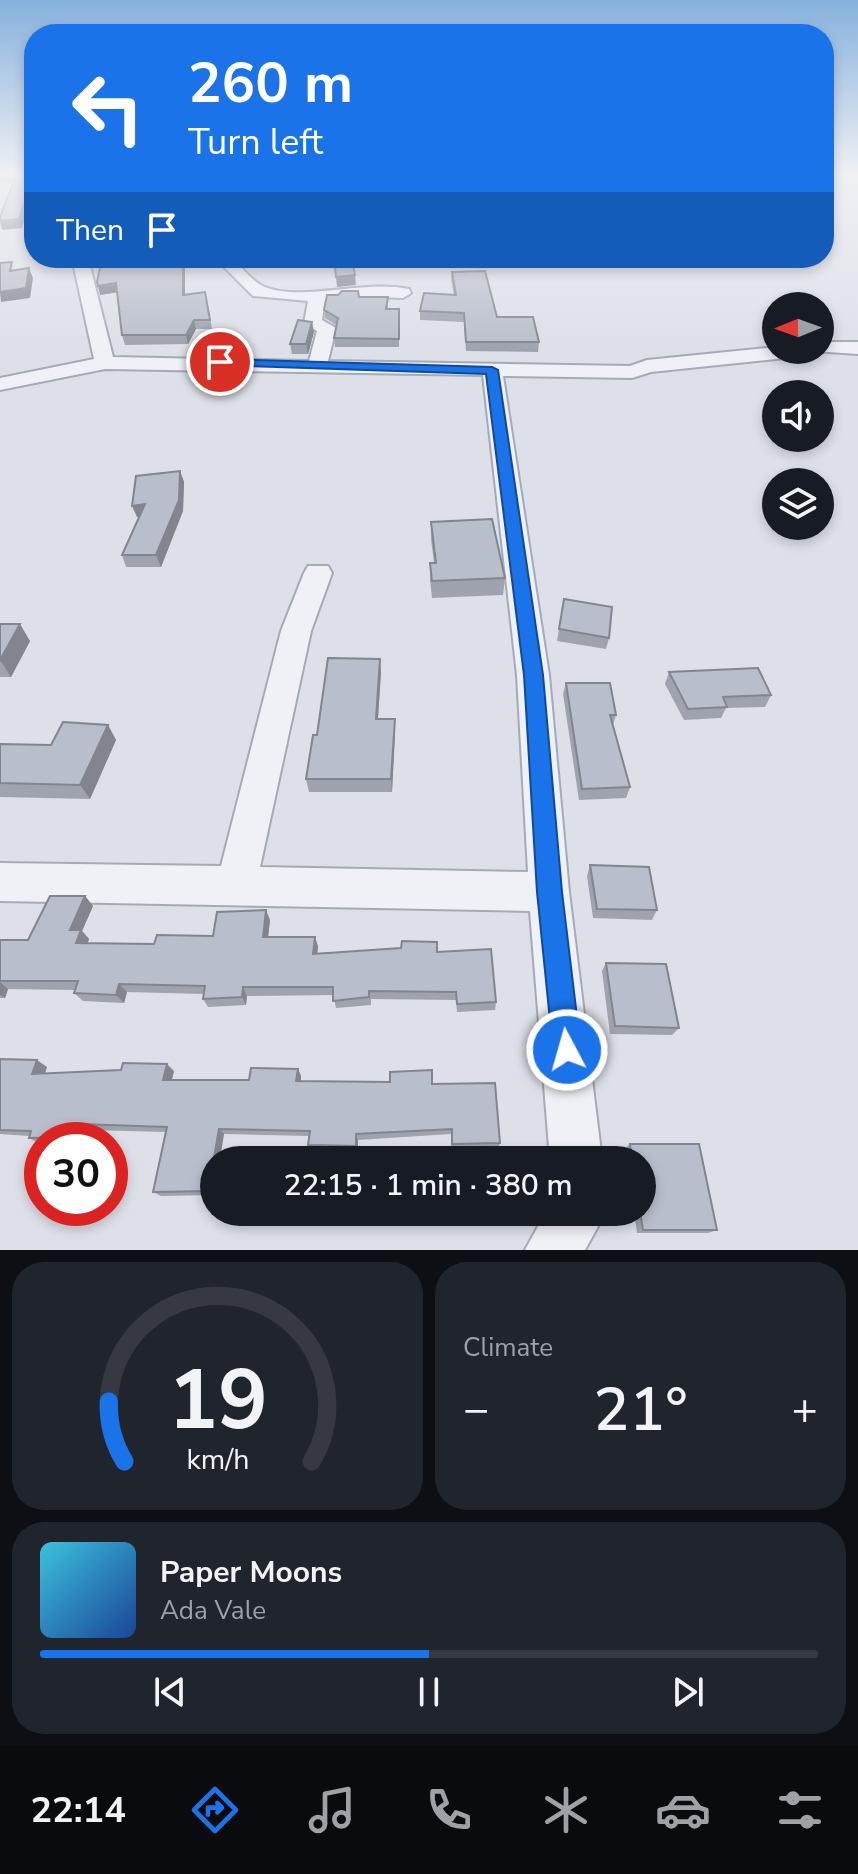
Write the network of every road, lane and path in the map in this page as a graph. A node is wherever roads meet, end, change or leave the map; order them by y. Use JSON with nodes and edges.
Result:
{"nodes":[{"id":1,"x":82,"y":268,"type":"edge"},
{"id":2,"x":234,"y":268,"type":"edge"},
{"id":3,"x":403,"y":293,"type":"dead end"},
{"id":4,"x":319,"y":297,"type":"junction"},
{"id":5,"x":834,"y":348,"type":"edge"},
{"id":6,"x":858,"y":348,"type":"edge"},
{"id":7,"x":762,"y":354,"type":"edge"},
{"id":8,"x":105,"y":363,"type":"junction"},
{"id":9,"x":317,"y":367,"type":"junction"},
{"id":10,"x":492,"y":370,"type":"junction"},
{"id":11,"x":0,"y":384,"type":"edge"},
{"id":12,"x":318,"y":573,"type":"dead end"},
{"id":13,"x":0,"y":882,"type":"edge"},
{"id":14,"x":236,"y":886,"type":"junction"},
{"id":15,"x":549,"y":892,"type":"junction"},
{"id":16,"x":575,"y":1146,"type":"edge"},
{"id":17,"x":569,"y":1226,"type":"edge"},
{"id":18,"x":552,"y":1250,"type":"edge"}],
"edges":[{"from":1,"to":8,"type":"street"},
{"from":2,"to":4,"type":"street"},
{"from":3,"to":4,"type":"street"},
{"from":4,"to":9,"type":"street"},
{"from":5,"to":6,"type":"street"},
{"from":7,"to":10,"type":"street"},
{"from":8,"to":9,"type":"street"},
{"from":8,"to":11,"type":"street"},
{"from":9,"to":10,"type":"street"},
{"from":10,"to":15,"type":"street"},
{"from":12,"to":14,"type":"street"},
{"from":13,"to":14,"type":"street"},
{"from":14,"to":15,"type":"street"},
{"from":15,"to":16,"type":"street"},
{"from":17,"to":18,"type":"street"}]}
